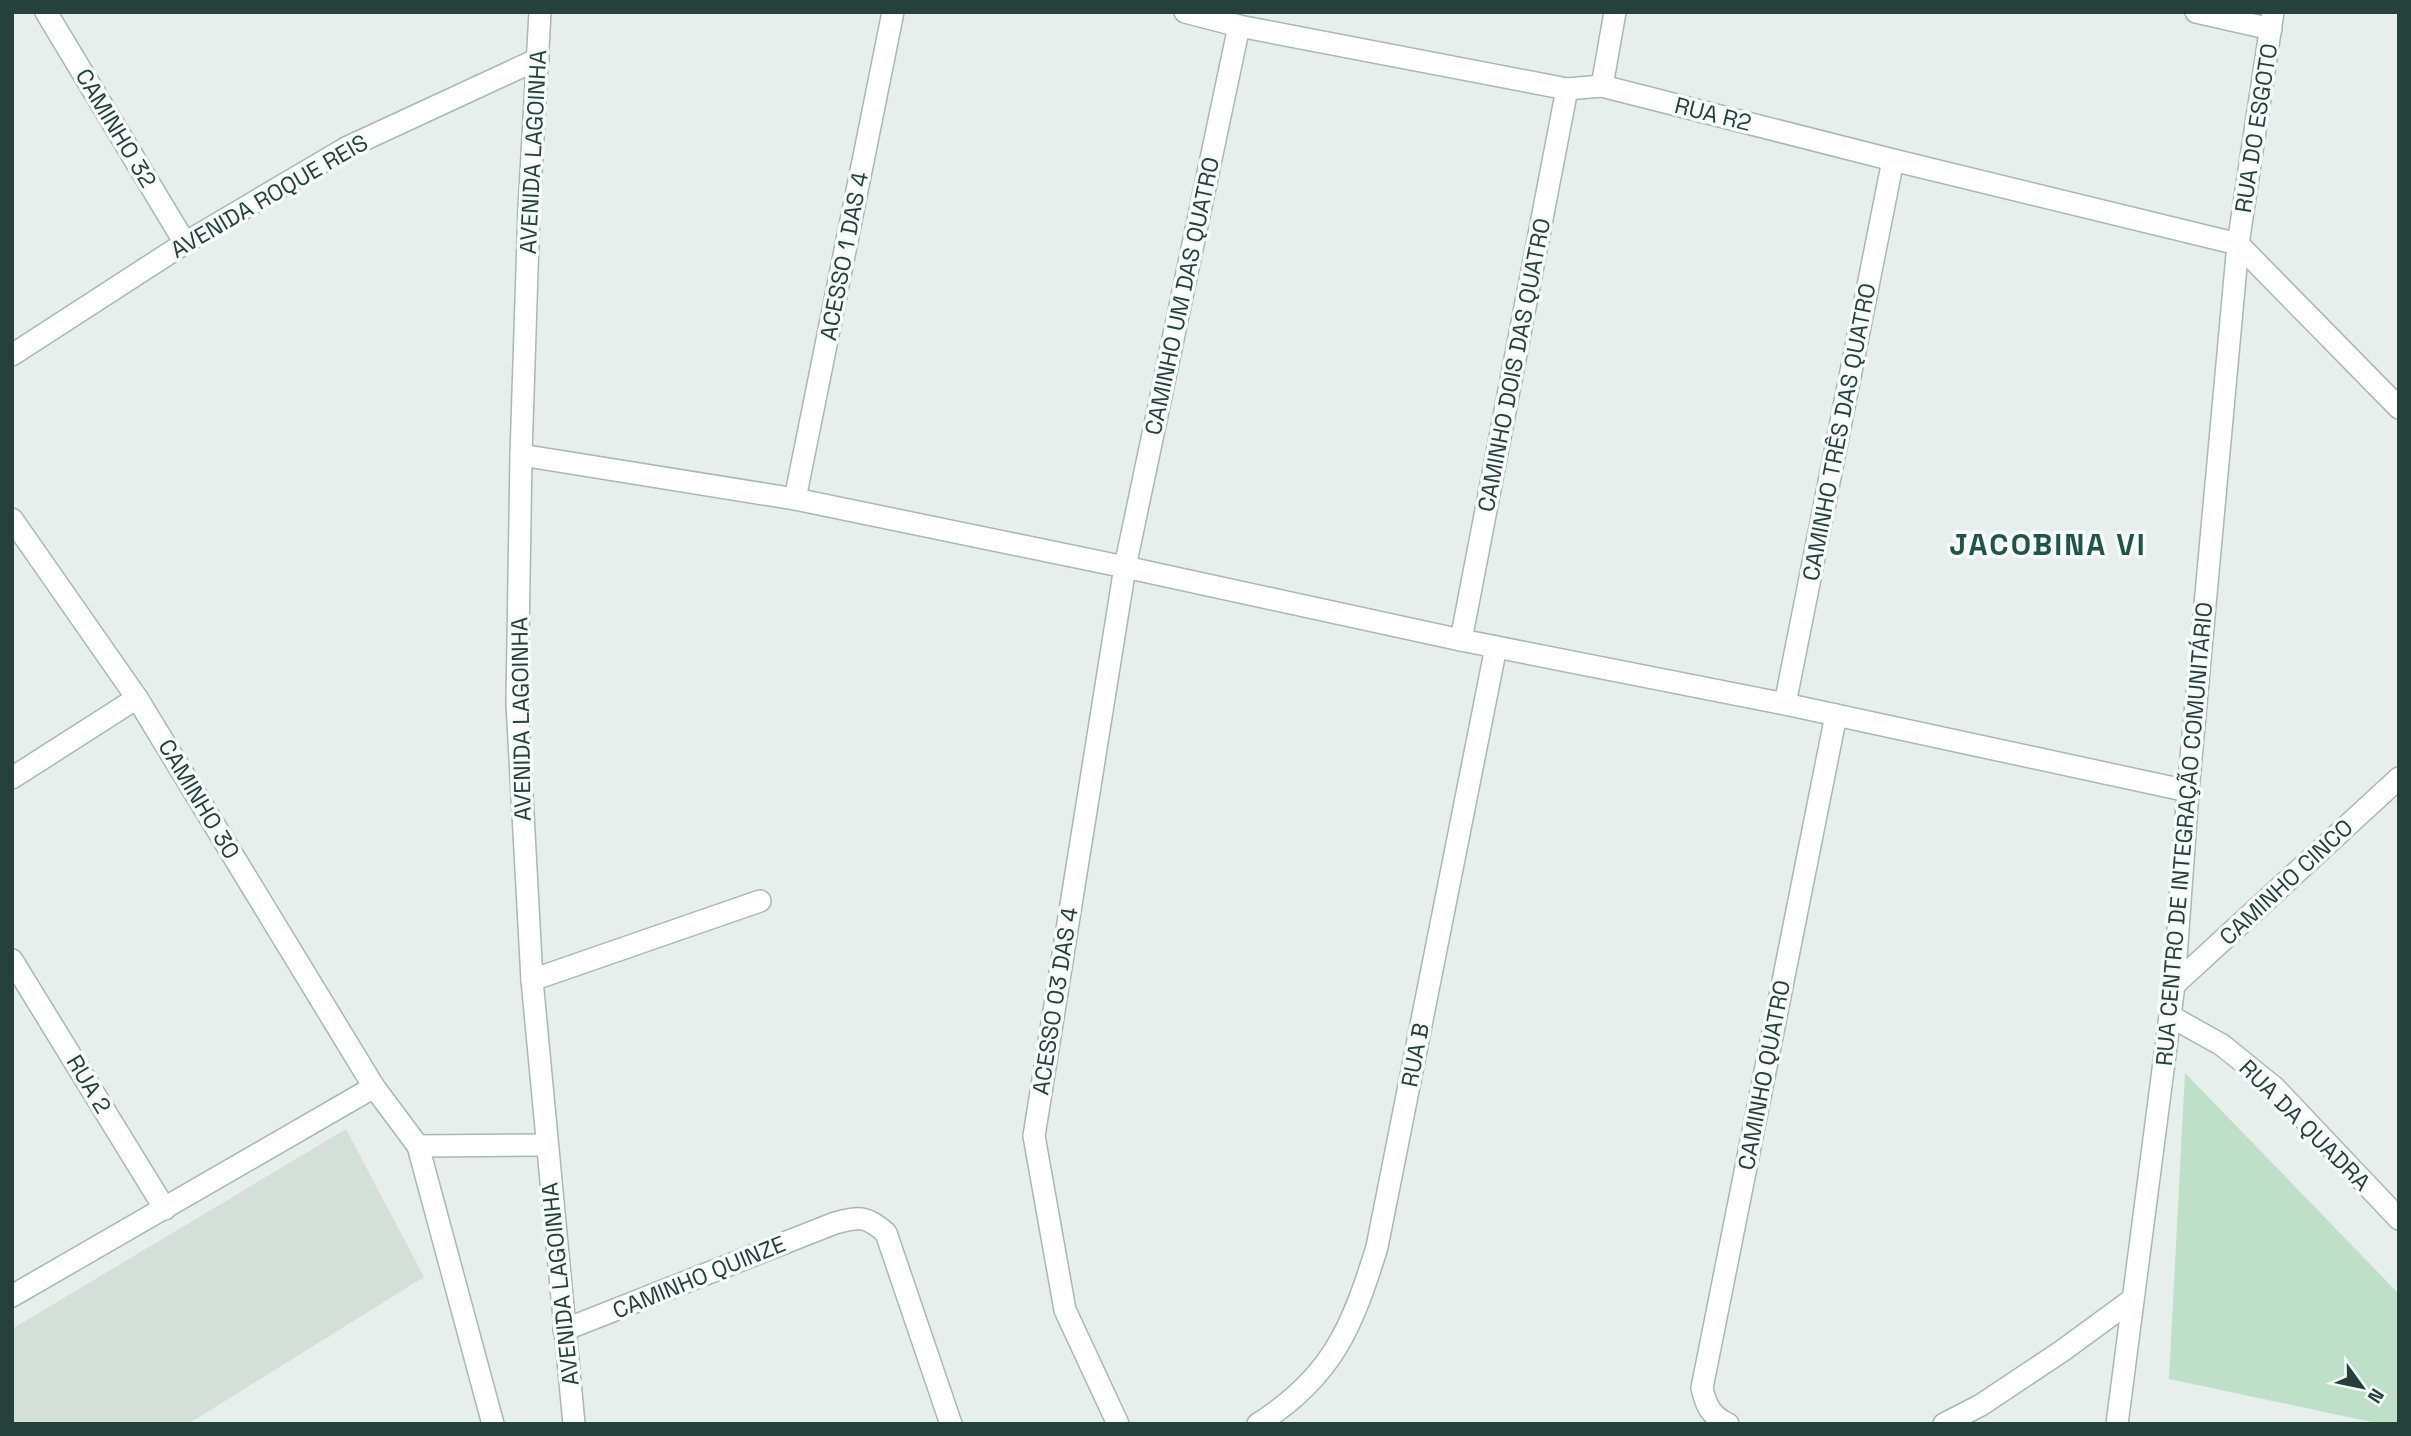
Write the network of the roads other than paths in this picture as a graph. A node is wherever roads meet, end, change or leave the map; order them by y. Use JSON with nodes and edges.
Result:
{"nodes":[{"id":1,"x":46,"y":12,"type":"edge"},
{"id":2,"x":540,"y":12,"type":"edge"},
{"id":3,"x":893,"y":12,"type":"edge"},
{"id":4,"x":1185,"y":12,"type":"edge"},
{"id":5,"x":1615,"y":12,"type":"edge"},
{"id":6,"x":2196,"y":12,"type":"edge"},
{"id":7,"x":2272,"y":21,"type":"edge"},
{"id":8,"x":1239,"y":26,"type":"junction"},
{"id":9,"x":538,"y":59,"type":"junction"},
{"id":10,"x":1602,"y":86,"type":"junction"},
{"id":11,"x":1567,"y":89,"type":"junction"},
{"id":12,"x":1893,"y":160,"type":"junction"},
{"id":13,"x":186,"y":243,"type":"junction"},
{"id":14,"x":2238,"y":244,"type":"junction"},
{"id":15,"x":12,"y":355,"type":"edge"},
{"id":16,"x":2399,"y":408,"type":"edge"},
{"id":17,"x":521,"y":455,"type":"junction"},
{"id":18,"x":794,"y":499,"type":"junction"},
{"id":19,"x":12,"y":519,"type":"edge"},
{"id":20,"x":1125,"y":566,"type":"junction"},
{"id":21,"x":1461,"y":640,"type":"junction"},
{"id":22,"x":1496,"y":647,"type":"junction"},
{"id":23,"x":137,"y":698,"type":"junction"},
{"id":24,"x":1785,"y":704,"type":"junction"},
{"id":25,"x":1836,"y":715,"type":"junction"},
{"id":26,"x":12,"y":778,"type":"edge"},
{"id":27,"x":2399,"y":778,"type":"edge"},
{"id":28,"x":2188,"y":791,"type":"junction"},
{"id":29,"x":760,"y":901,"type":"dead end"},
{"id":30,"x":12,"y":960,"type":"edge"},
{"id":31,"x":532,"y":980,"type":"junction"},
{"id":32,"x":2174,"y":985,"type":"junction"},
{"id":33,"x":2170,"y":1016,"type":"junction"},
{"id":34,"x":374,"y":1087,"type":"junction"},
{"id":35,"x":546,"y":1145,"type":"junction"},
{"id":36,"x":418,"y":1146,"type":"junction"},
{"id":37,"x":165,"y":1209,"type":"junction"},
{"id":38,"x":2399,"y":1219,"type":"edge"},
{"id":39,"x":12,"y":1296,"type":"edge"},
{"id":40,"x":2133,"y":1298,"type":"junction"},
{"id":41,"x":564,"y":1330,"type":"junction"},
{"id":42,"x":493,"y":1424,"type":"edge"},
{"id":43,"x":574,"y":1424,"type":"edge"},
{"id":44,"x":951,"y":1424,"type":"edge"},
{"id":45,"x":1118,"y":1424,"type":"edge"},
{"id":46,"x":1258,"y":1424,"type":"edge"},
{"id":47,"x":1728,"y":1424,"type":"edge"},
{"id":48,"x":1944,"y":1424,"type":"edge"},
{"id":49,"x":2118,"y":1424,"type":"edge"}],
"edges":[{"from":1,"to":13,"type":"street","name":"CAMINHO 32"},
{"from":2,"to":9,"type":"street","name":"AVENIDA LAGOINHA"},
{"from":3,"to":18,"type":"street","name":"ACESSO 1 DAS 4"},
{"from":4,"to":8,"type":"street","name":"RUA R2"},
{"from":5,"to":10,"type":"street"},
{"from":6,"to":7,"type":"street"},
{"from":7,"to":14,"type":"street","name":"RUA DO ESGOTO"},
{"from":8,"to":11,"type":"street","name":"RUA R2"},
{"from":8,"to":20,"type":"street","name":"CAMINHO UM DAS QUATRO"},
{"from":9,"to":13,"type":"street","name":"AVENIDA ROQUE REIS"},
{"from":9,"to":17,"type":"street","name":"AVENIDA LAGOINHA"},
{"from":10,"to":11,"type":"street","name":"RUA R2"},
{"from":10,"to":12,"type":"street","name":"RUA R2"},
{"from":11,"to":21,"type":"street","name":"CAMINHO DOIS DAS QUATRO"},
{"from":12,"to":14,"type":"street","name":"RUA R2"},
{"from":12,"to":24,"type":"street","name":"CAMINHO TRÊS DAS QUATRO"},
{"from":13,"to":15,"type":"street","name":"AVENIDA ROQUE REIS"},
{"from":14,"to":16,"type":"street"},
{"from":14,"to":28,"type":"street","name":"RUA CENTRO DE INTEGRAÇÃO COMUNITÁRIO"},
{"from":17,"to":18,"type":"street"},
{"from":17,"to":31,"type":"street","name":"AVENIDA LAGOINHA"},
{"from":18,"to":20,"type":"street"},
{"from":19,"to":23,"type":"street","name":"CAMINHO 30"},
{"from":20,"to":21,"type":"street"},
{"from":20,"to":45,"type":"street","name":"ACESSO 03 DAS 4"},
{"from":21,"to":22,"type":"street"},
{"from":22,"to":24,"type":"street"},
{"from":22,"to":46,"type":"street","name":"RUA B"},
{"from":23,"to":26,"type":"street"},
{"from":23,"to":34,"type":"street","name":"CAMINHO 30"},
{"from":24,"to":25,"type":"street"},
{"from":25,"to":28,"type":"street"},
{"from":25,"to":47,"type":"street","name":"CAMINHO QUATRO"},
{"from":27,"to":32,"type":"street","name":"CAMINHO CINCO"},
{"from":28,"to":32,"type":"street","name":"RUA CENTRO DE INTEGRAÇÃO COMUNITÁRIO"},
{"from":29,"to":31,"type":"street"},
{"from":30,"to":37,"type":"street","name":"RUA 2"},
{"from":31,"to":35,"type":"street","name":"AVENIDA LAGOINHA"},
{"from":32,"to":33,"type":"street","name":"RUA CENTRO DE INTEGRAÇÃO COMUNITÁRIO"},
{"from":33,"to":38,"type":"street","name":"RUA DA QUADRA"},
{"from":33,"to":40,"type":"street","name":"RUA CENTRO DE INTEGRAÇÃO COMUNITÁRIO"},
{"from":34,"to":36,"type":"street","name":"CAMINHO 30"},
{"from":34,"to":37,"type":"street"},
{"from":35,"to":36,"type":"street"},
{"from":35,"to":41,"type":"street","name":"AVENIDA LAGOINHA"},
{"from":36,"to":42,"type":"street"},
{"from":37,"to":39,"type":"street"},
{"from":40,"to":48,"type":"street"},
{"from":40,"to":49,"type":"street","name":"RUA CENTRO DE INTEGRAÇÃO COMUNITÁRIO"},
{"from":41,"to":43,"type":"street","name":"AVENIDA LAGOINHA"},
{"from":41,"to":44,"type":"street","name":"CAMINHO QUINZE"}]}
